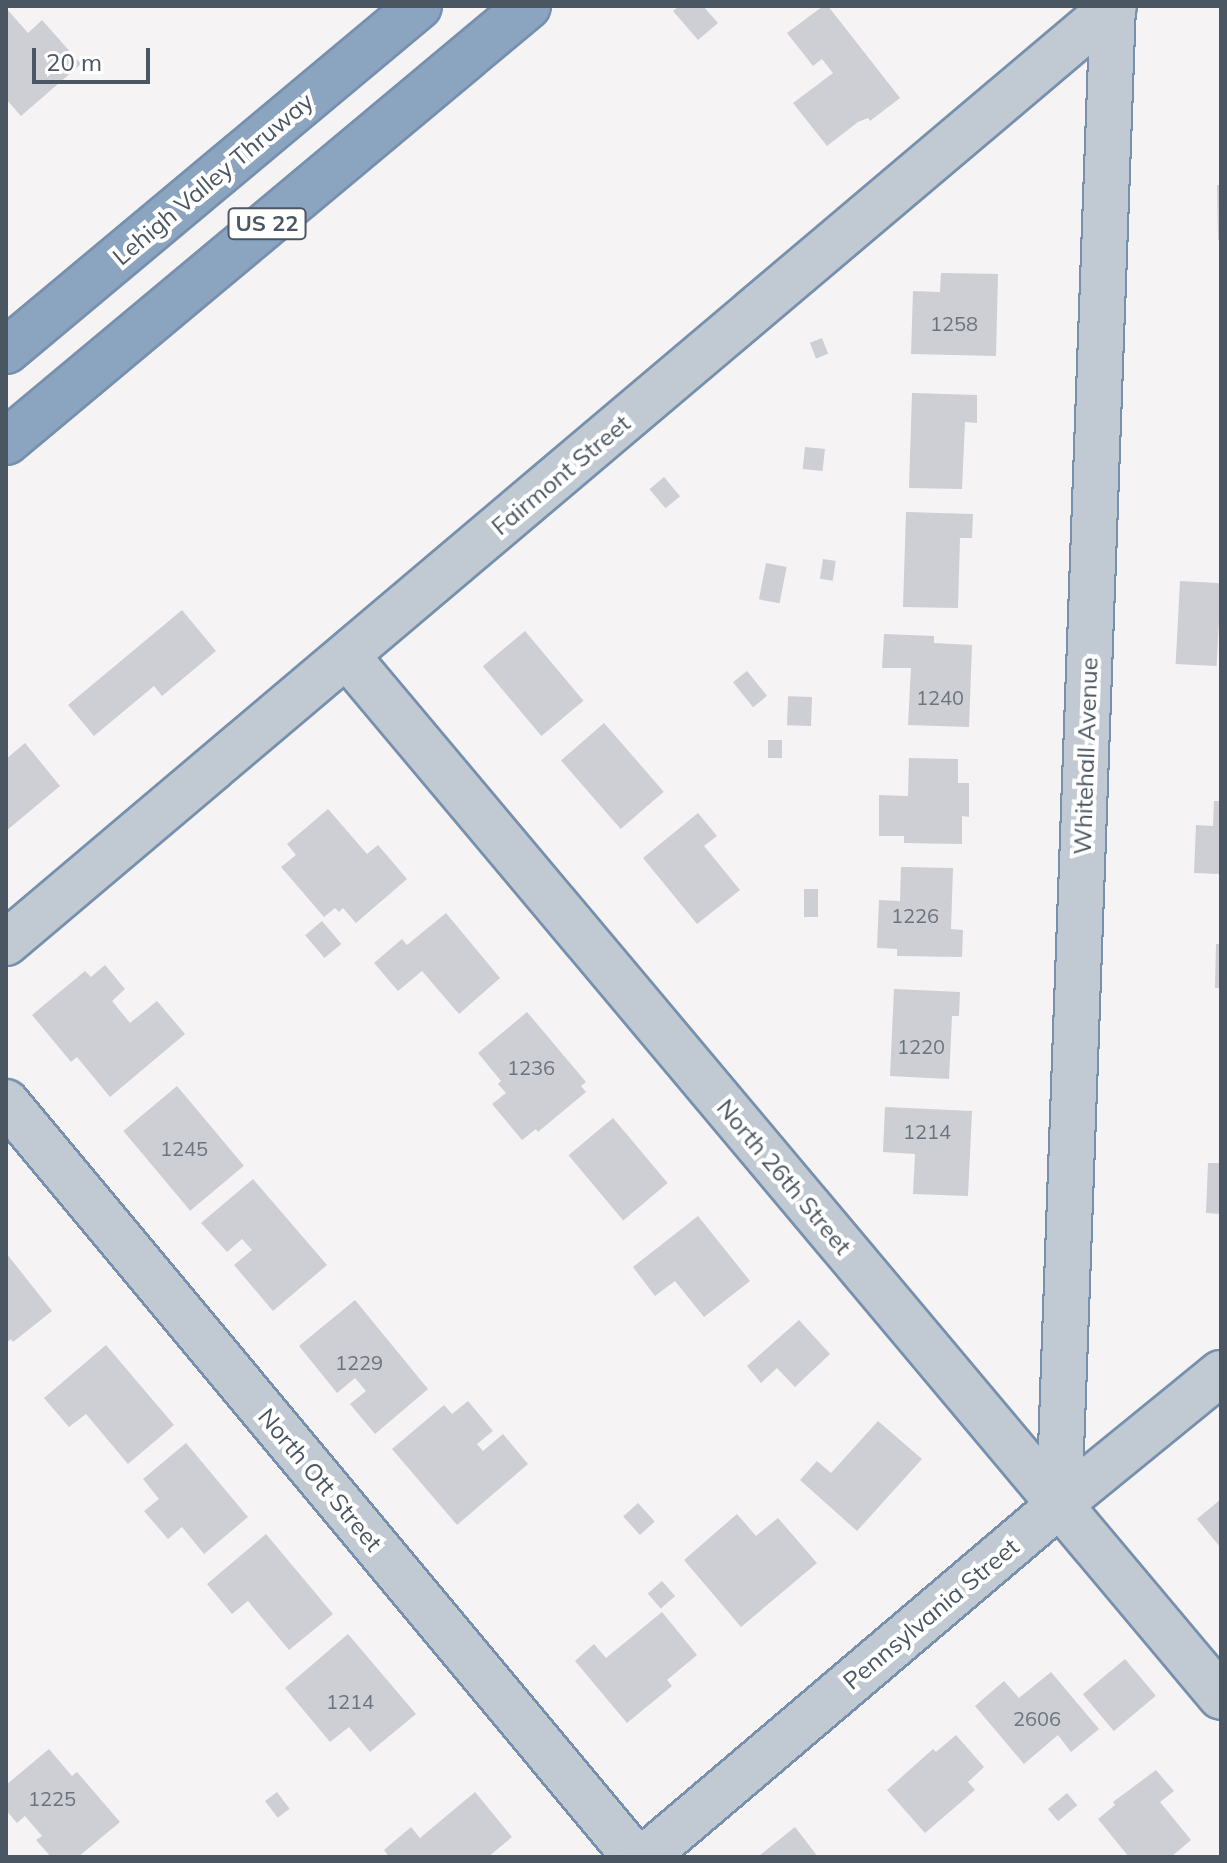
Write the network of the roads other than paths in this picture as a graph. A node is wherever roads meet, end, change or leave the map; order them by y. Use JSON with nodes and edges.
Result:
{"nodes":[{"id":1,"x":419,"y":6,"type":"edge"},
{"id":2,"x":528,"y":6,"type":"edge"},
{"id":3,"x":1113,"y":6,"type":"edge"},
{"id":4,"x":6,"y":351,"type":"edge"},
{"id":5,"x":6,"y":442,"type":"edge"},
{"id":6,"x":347,"y":656,"type":"junction"},
{"id":7,"x":6,"y":943,"type":"edge"},
{"id":8,"x":6,"y":1102,"type":"edge"},
{"id":9,"x":1221,"y":1373,"type":"edge"},
{"id":10,"x":1059,"y":1505,"type":"junction"},
{"id":11,"x":1221,"y":1697,"type":"edge"},
{"id":12,"x":635,"y":1857,"type":"edge"},
{"id":13,"x":645,"y":1857,"type":"edge"}],
"edges":[{"from":1,"to":4,"type":"highway","name":"Lehigh Valley Thruway","number":"US 22"},
{"from":2,"to":5,"type":"highway","number":"US 22"},
{"from":3,"to":6,"type":"street","name":"Fairmont Street"},
{"from":3,"to":10,"type":"street","name":"Whitehall Avenue"},
{"from":6,"to":7,"type":"street","name":"Fairmont Street"},
{"from":6,"to":10,"type":"street","name":"North 26th Street"},
{"from":8,"to":12,"type":"street","name":"North Ott Street"},
{"from":9,"to":10,"type":"street","name":"Pennsylvania Street"},
{"from":10,"to":11,"type":"street","name":"North 26th Street"},
{"from":10,"to":13,"type":"street","name":"Pennsylvania Street"}]}
